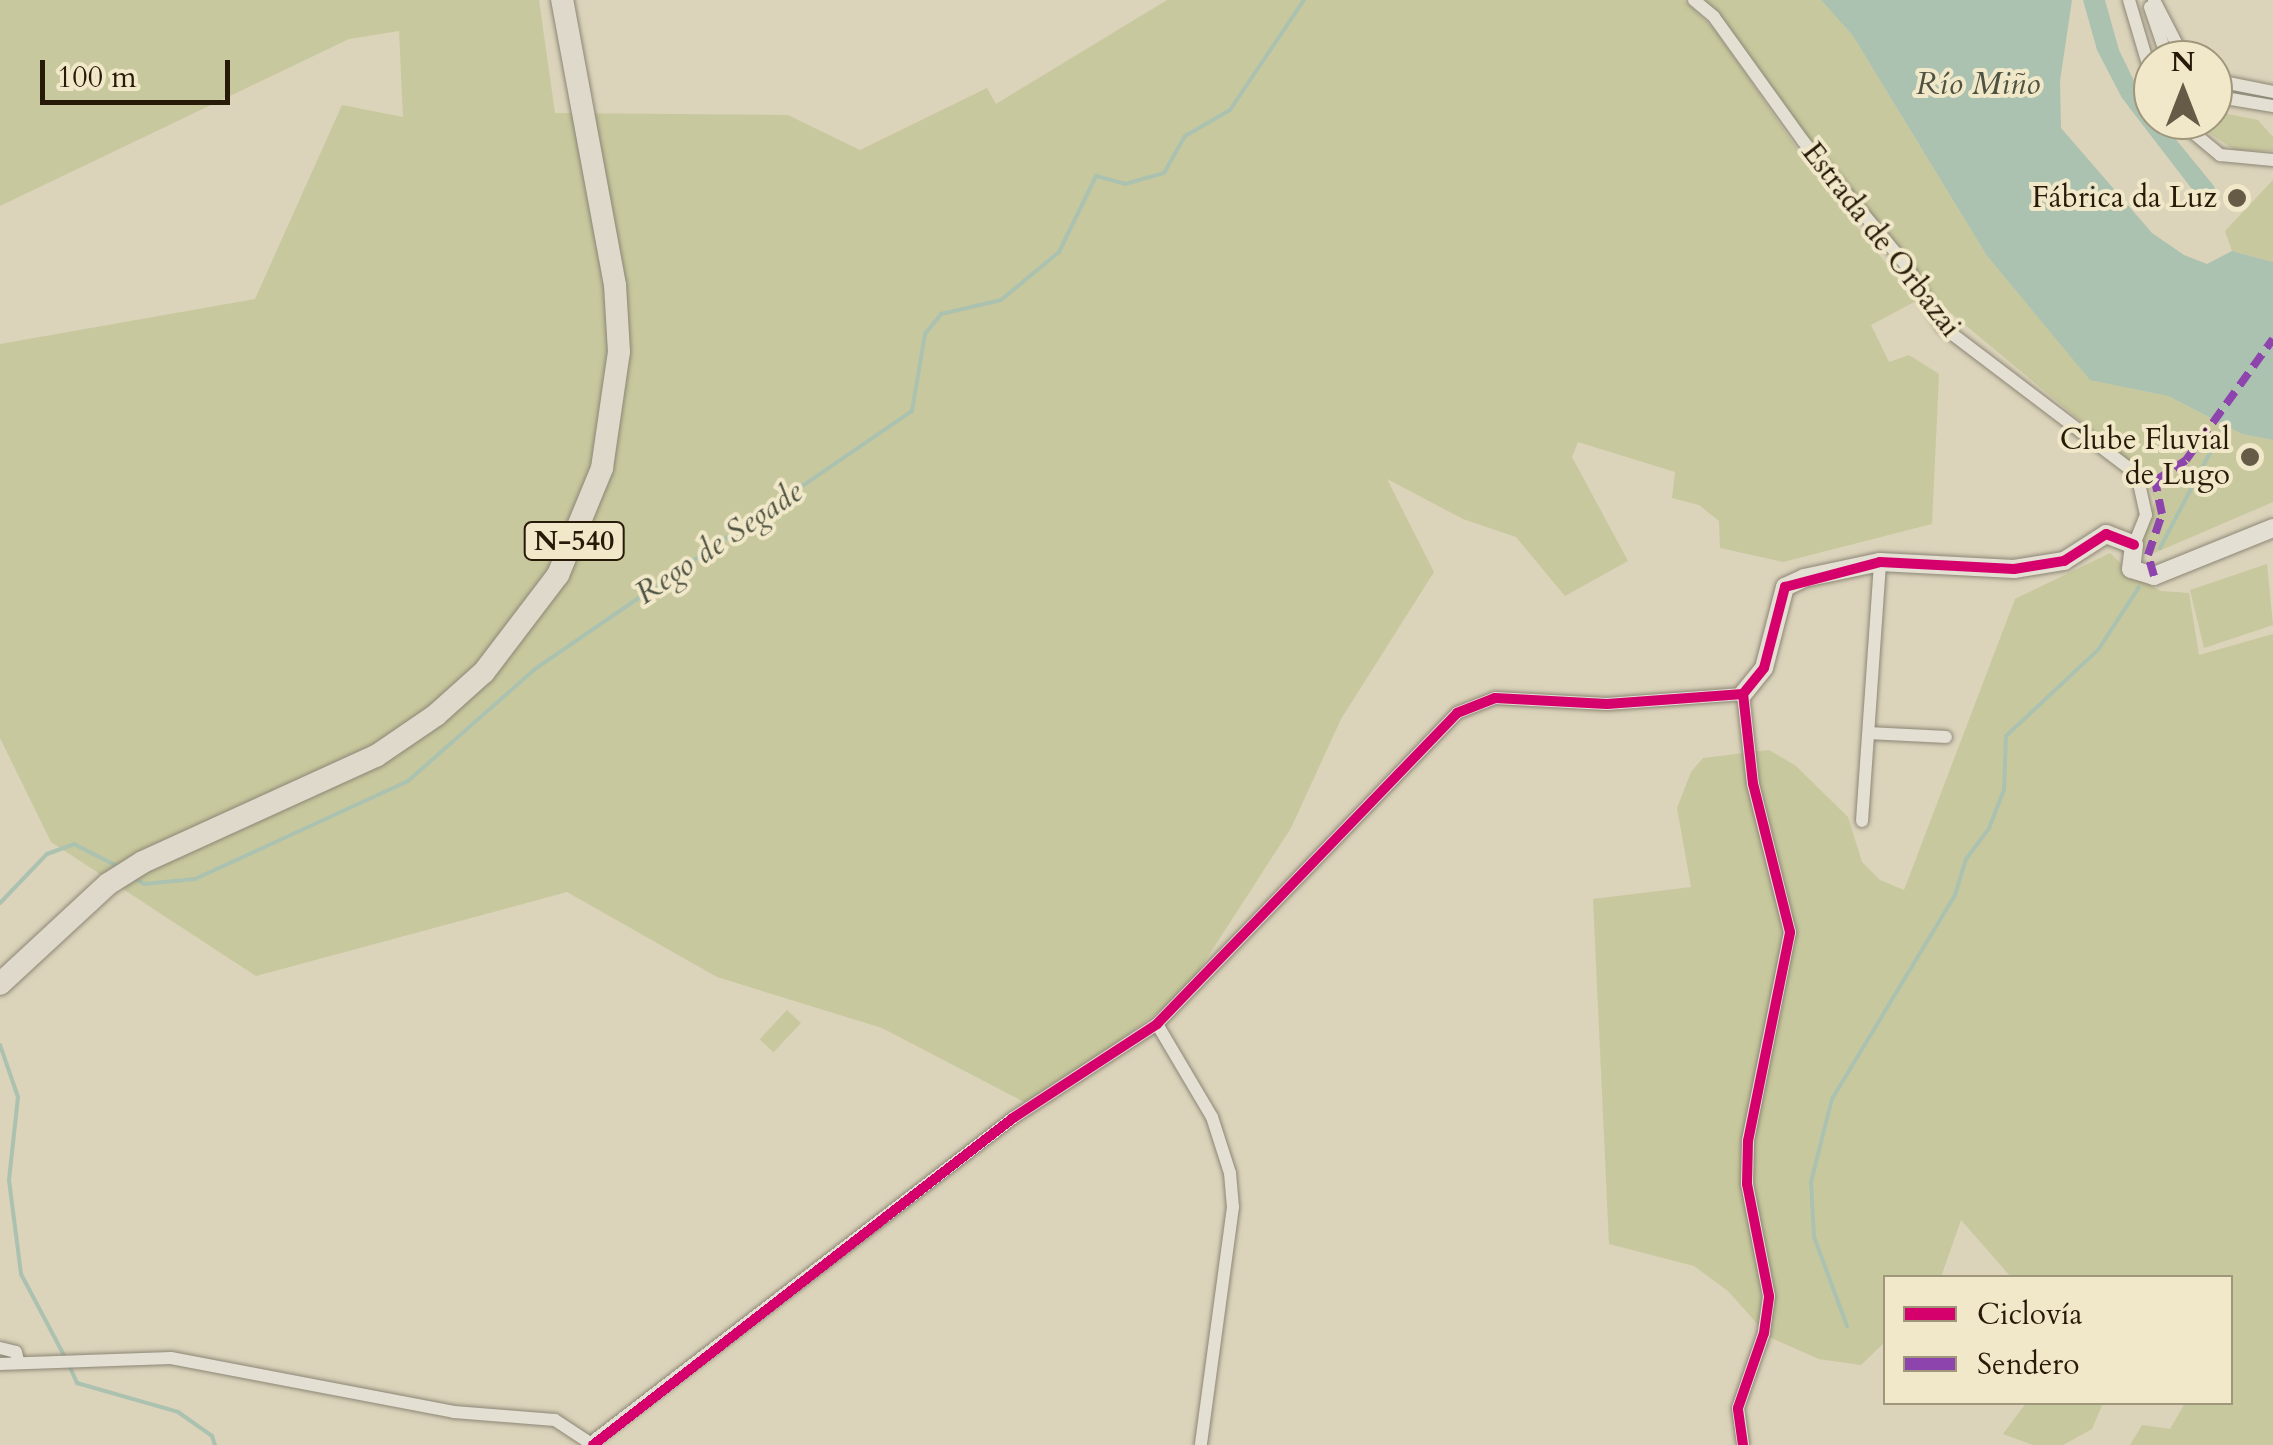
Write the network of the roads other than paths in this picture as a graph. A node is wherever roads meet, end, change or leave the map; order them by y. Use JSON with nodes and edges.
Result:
{"nodes":[{"id":1,"x":562,"y":0,"type":"edge"},
{"id":2,"x":1694,"y":0,"type":"edge"},
{"id":3,"x":2129,"y":0,"type":"edge"},
{"id":4,"x":2152,"y":0,"type":"edge"},
{"id":5,"x":2141,"y":40,"type":"edge"},
{"id":6,"x":2163,"y":40,"type":"edge"},
{"id":7,"x":2174,"y":40,"type":"edge"},
{"id":8,"x":2233,"y":84,"type":"edge"},
{"id":9,"x":2273,"y":92,"type":"edge"},
{"id":10,"x":2233,"y":99,"type":"edge"},
{"id":11,"x":2273,"y":106,"type":"edge"},
{"id":12,"x":2202,"y":140,"type":"edge"},
{"id":13,"x":2273,"y":160,"type":"edge"},
{"id":14,"x":2273,"y":528,"type":"edge"},
{"id":15,"x":2134,"y":544,"type":"junction"},
{"id":16,"x":1880,"y":562,"type":"junction"},
{"id":17,"x":1743,"y":694,"type":"junction"},
{"id":18,"x":1869,"y":732,"type":"junction"},
{"id":19,"x":1946,"y":737,"type":"dead end"},
{"id":20,"x":1862,"y":821,"type":"dead end"},
{"id":21,"x":0,"y":984,"type":"edge"},
{"id":22,"x":1157,"y":1024,"type":"junction"},
{"id":23,"x":0,"y":1348,"type":"edge"},
{"id":24,"x":18,"y":1361,"type":"junction"},
{"id":25,"x":0,"y":1364,"type":"edge"},
{"id":26,"x":592,"y":1444,"type":"edge"},
{"id":27,"x":1202,"y":1445,"type":"edge"},
{"id":28,"x":1743,"y":1445,"type":"edge"}],
"edges":[{"from":1,"to":21,"type":"highway","number":"N-540"},
{"from":2,"to":15,"type":"street","name":"Estrada de Orbazai"},
{"from":3,"to":5,"type":"street"},
{"from":4,"to":6,"type":"street"},
{"from":4,"to":7,"type":"street"},
{"from":8,"to":9,"type":"street"},
{"from":10,"to":11,"type":"street"},
{"from":12,"to":13,"type":"street"},
{"from":14,"to":15,"type":"street"},
{"from":15,"to":16,"type":"street"},
{"from":16,"to":17,"type":"street"},
{"from":16,"to":18,"type":"street"},
{"from":17,"to":22,"type":"street"},
{"from":17,"to":28,"type":"street"},
{"from":18,"to":19,"type":"street"},
{"from":18,"to":20,"type":"street"},
{"from":22,"to":26,"type":"street"},
{"from":22,"to":27,"type":"street"},
{"from":23,"to":24,"type":"street"},
{"from":24,"to":25,"type":"street"},
{"from":24,"to":26,"type":"street"}]}
